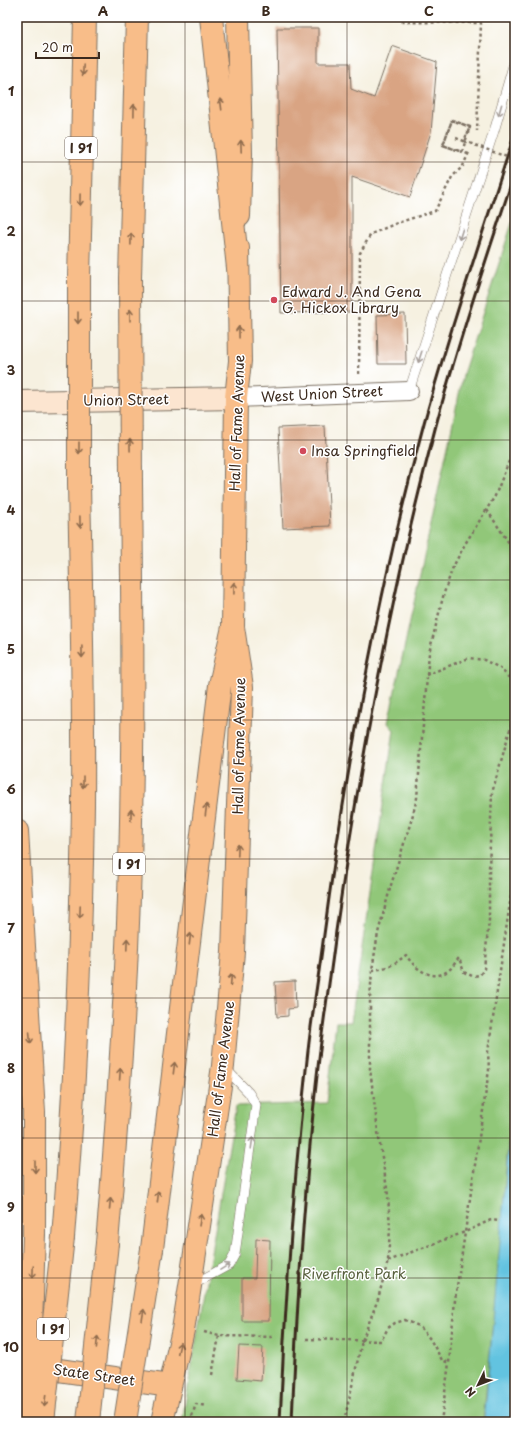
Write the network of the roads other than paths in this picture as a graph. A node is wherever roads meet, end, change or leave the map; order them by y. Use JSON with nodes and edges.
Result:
{"nodes":[{"id":1,"x":85,"y":17,"type":"edge"},
{"id":2,"x":137,"y":17,"type":"edge"},
{"id":3,"x":211,"y":17,"type":"edge"},
{"id":4,"x":238,"y":17,"type":"edge"},
{"id":5,"x":515,"y":59,"type":"edge"},
{"id":6,"x":238,"y":268,"type":"junction"},
{"id":7,"x":409,"y":391,"type":"joint"},
{"id":8,"x":236,"y":398,"type":"junction"},
{"id":9,"x":17,"y":402,"type":"edge"},
{"id":10,"x":233,"y":627,"type":"junction"},
{"id":11,"x":17,"y":831,"type":"edge"},
{"id":12,"x":222,"y":1066,"type":"junction"},
{"id":13,"x":190,"y":1286,"type":"junction"},
{"id":14,"x":17,"y":1364,"type":"edge"},
{"id":15,"x":170,"y":1386,"type":"junction"},
{"id":16,"x":28,"y":1422,"type":"edge"},
{"id":17,"x":42,"y":1422,"type":"edge"},
{"id":18,"x":88,"y":1422,"type":"edge"},
{"id":19,"x":125,"y":1422,"type":"edge"},
{"id":20,"x":162,"y":1422,"type":"edge"}],
"edges":[{"from":1,"to":17,"type":"main road","number":"I 91","one_way":true,"bridge":true},
{"from":18,"to":2,"type":"main road","number":"I 91","one_way":true,"bridge":true},
{"from":6,"to":3,"type":"main road","one_way":true},
{"from":6,"to":4,"type":"main road","name":"Hall of Fame Avenue","one_way":true},
{"from":5,"to":7,"type":"lane","one_way":true},
{"from":8,"to":6,"type":"main road","name":"Hall of Fame Avenue","one_way":true},
{"from":7,"to":8,"type":"street","name":"West Union Street"},
{"from":8,"to":9,"type":"street","name":"Union Street"},
{"from":10,"to":8,"type":"main road","name":"Hall of Fame Avenue","one_way":true},
{"from":12,"to":10,"type":"main road","name":"Hall of Fame Avenue","one_way":true},
{"from":19,"to":10,"type":"main road","one_way":true,"bridge":true},
{"from":11,"to":16,"type":"main road","one_way":true,"bridge":true},
{"from":13,"to":12,"type":"main road","name":"Hall of Fame Avenue","one_way":true},
{"from":13,"to":12,"type":"lane","one_way":true},
{"from":15,"to":13,"type":"main road","name":"Hall of Fame Avenue","one_way":true},
{"from":14,"to":15,"type":"main road","name":"State Street"},
{"from":15,"to":20,"type":"main road","name":"Hall of Fame Avenue"}]}
